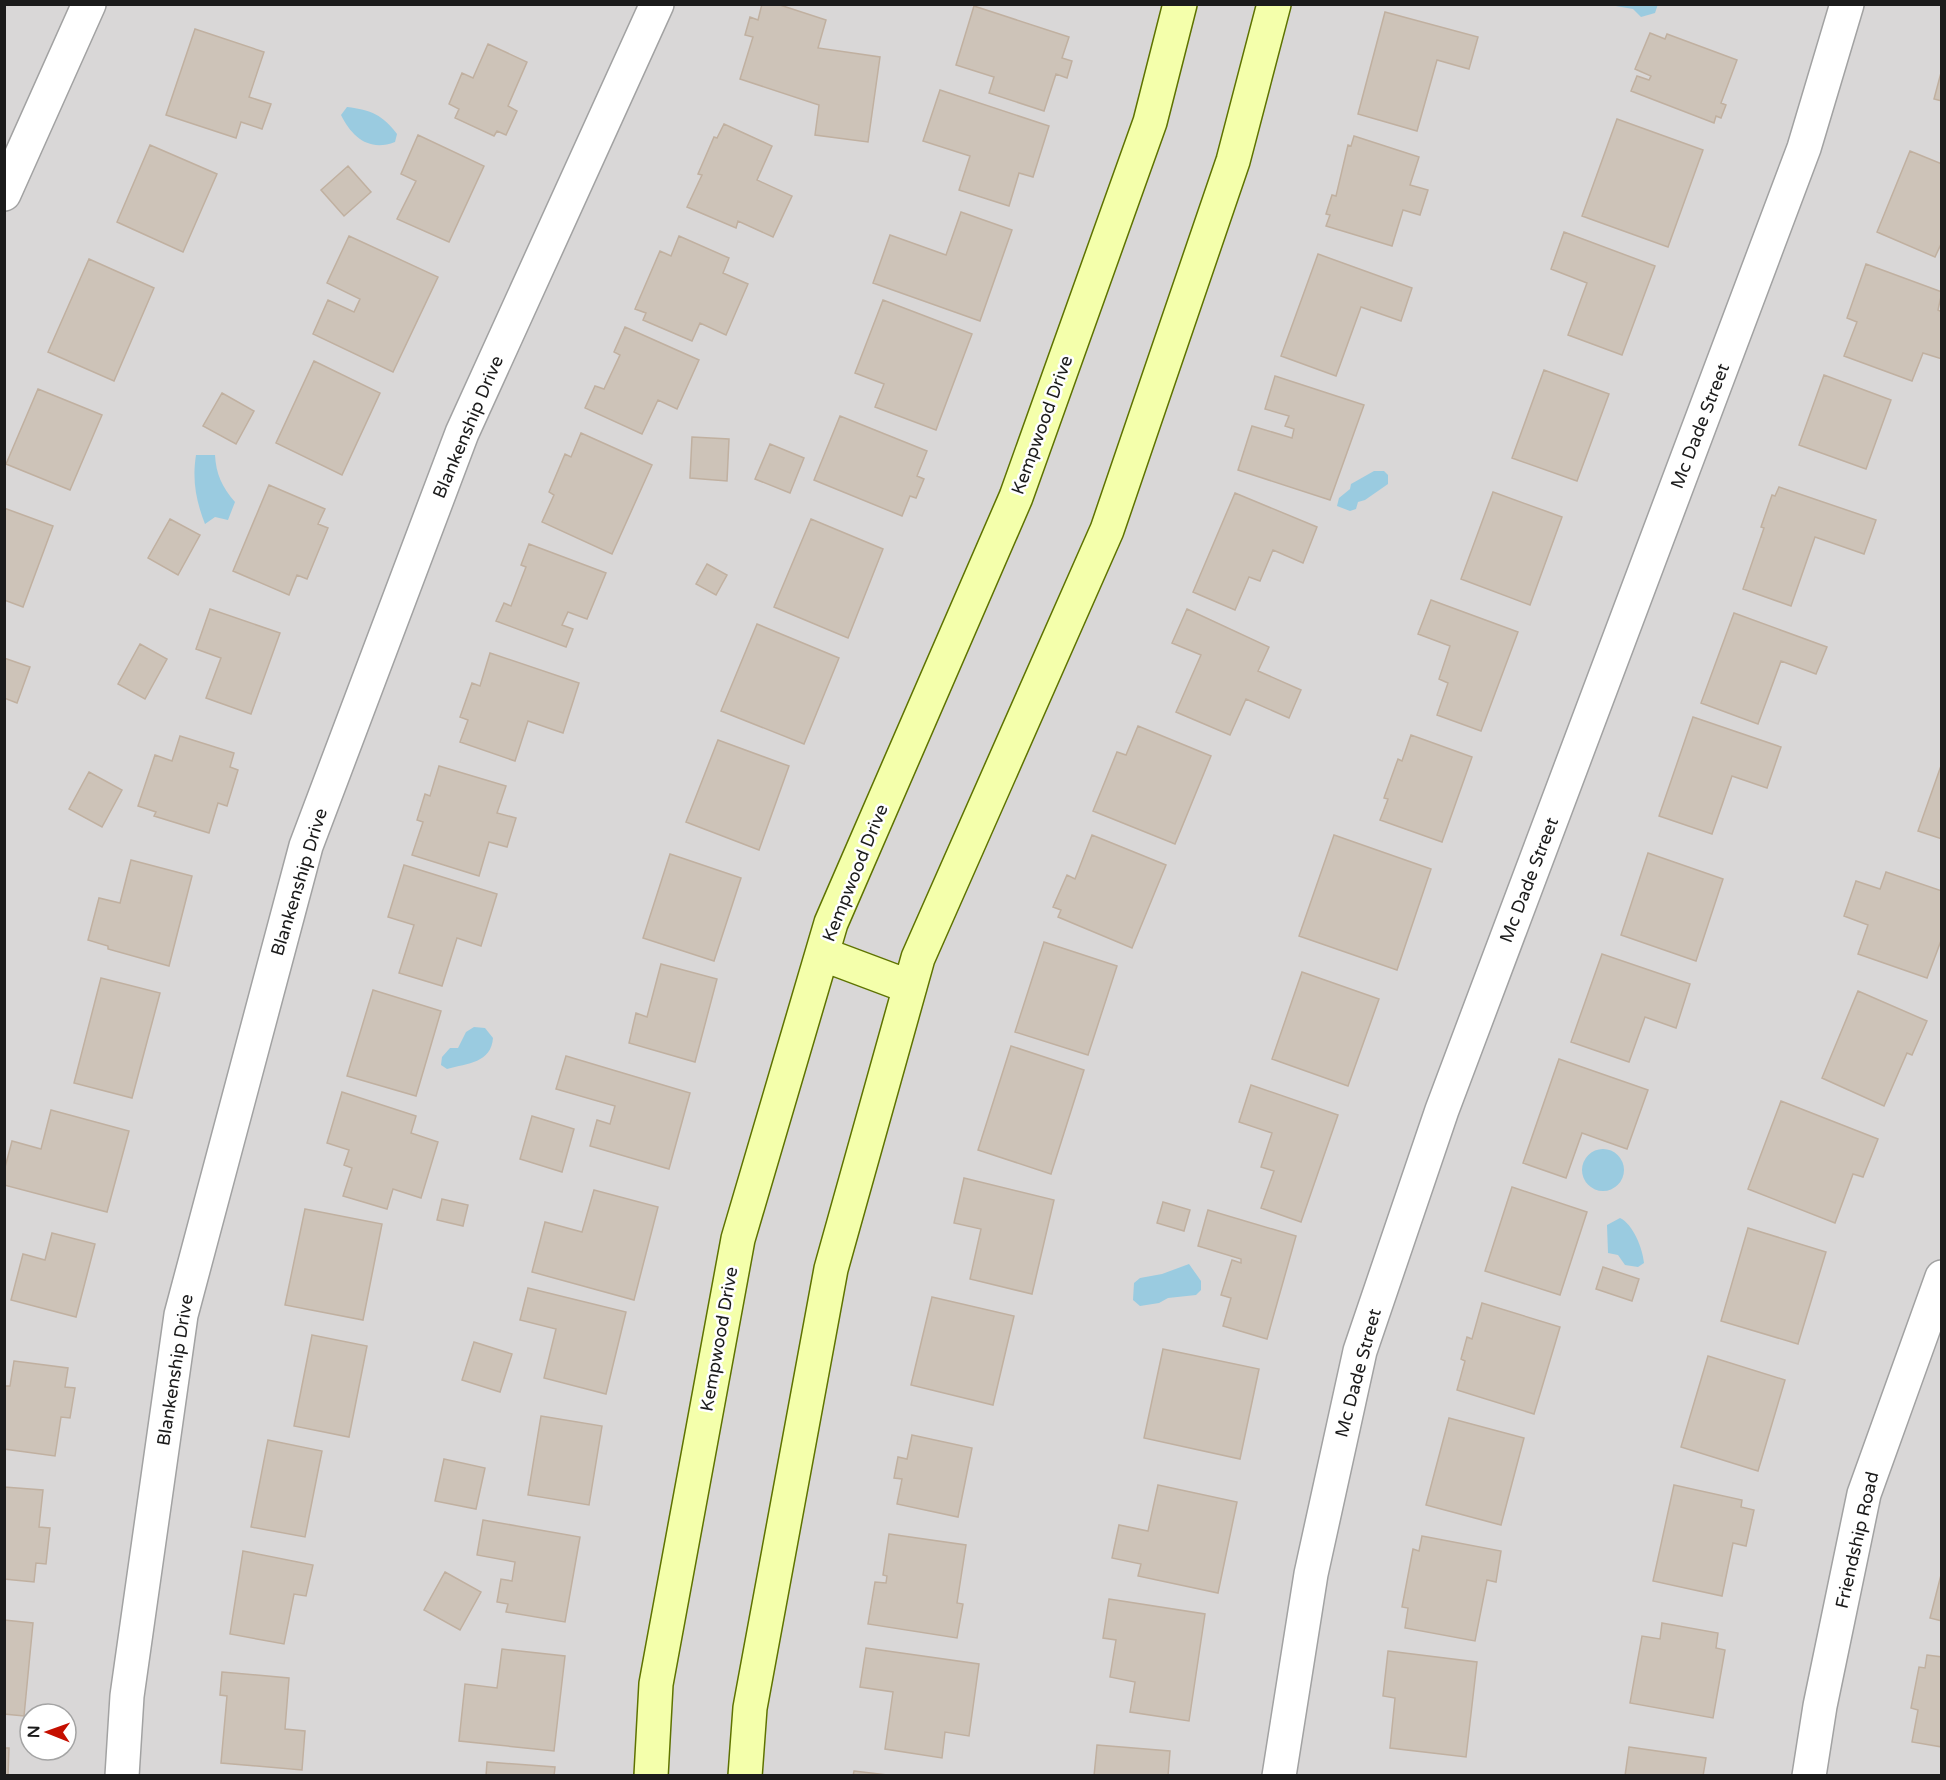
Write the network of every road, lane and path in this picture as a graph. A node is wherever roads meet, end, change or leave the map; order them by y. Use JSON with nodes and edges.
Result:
{"nodes":[{"id":1,"x":89,"y":4,"type":"edge"},
{"id":2,"x":657,"y":4,"type":"edge"},
{"id":3,"x":1180,"y":4,"type":"edge"},
{"id":4,"x":1274,"y":4,"type":"edge"},
{"id":5,"x":1846,"y":4,"type":"edge"},
{"id":6,"x":4,"y":194,"type":"edge"},
{"id":7,"x":822,"y":954,"type":"junction"},
{"id":8,"x":910,"y":987,"type":"junction"},
{"id":9,"x":1941,"y":1277,"type":"edge"},
{"id":10,"x":122,"y":1776,"type":"edge"},
{"id":11,"x":651,"y":1776,"type":"edge"},
{"id":12,"x":745,"y":1776,"type":"edge"},
{"id":13,"x":1279,"y":1776,"type":"edge"},
{"id":14,"x":1809,"y":1776,"type":"edge"}],
"edges":[{"from":1,"to":6,"type":"street"},
{"from":2,"to":10,"type":"street","name":"Blankenship Drive"},
{"from":3,"to":7,"type":"main road","name":"Kempwood Drive"},
{"from":4,"to":8,"type":"main road"},
{"from":5,"to":13,"type":"street","name":"Mc Dade Street"},
{"from":7,"to":8,"type":"main road"},
{"from":7,"to":11,"type":"main road","name":"Kempwood Drive"},
{"from":8,"to":12,"type":"main road"},
{"from":9,"to":14,"type":"street","name":"Friendship Road"}]}
